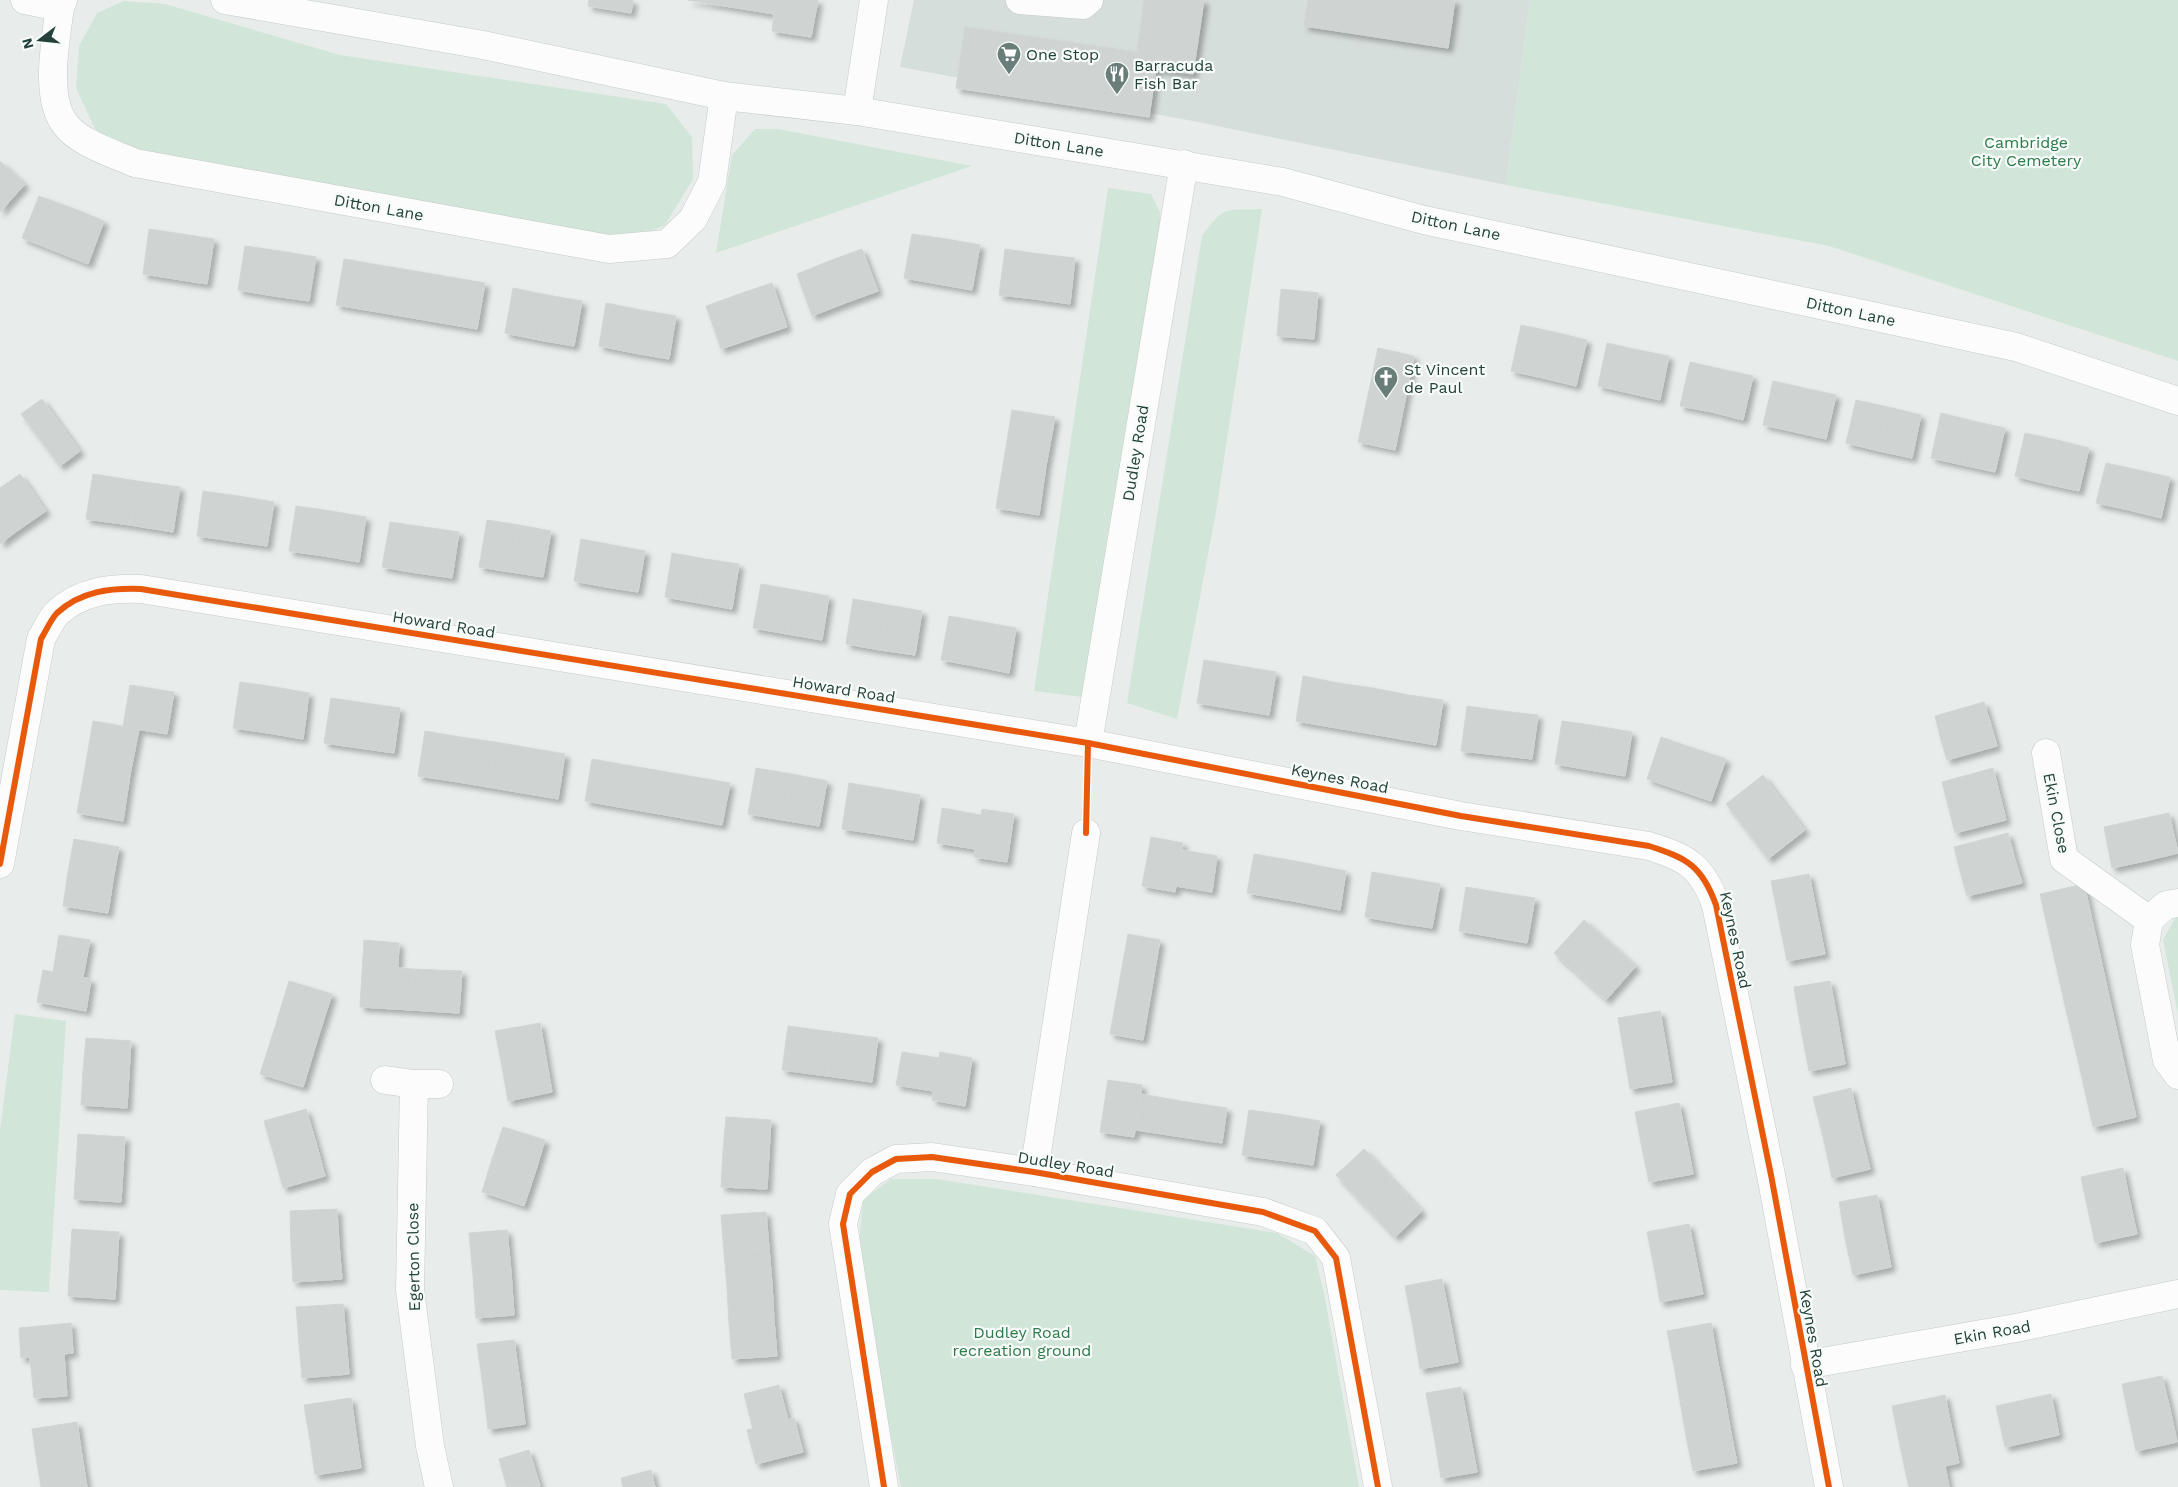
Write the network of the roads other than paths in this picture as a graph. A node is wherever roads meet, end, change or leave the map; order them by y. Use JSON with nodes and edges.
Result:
{"nodes":[{"id":1,"x":25,"y":0,"type":"edge"},
{"id":2,"x":226,"y":0,"type":"edge"},
{"id":3,"x":874,"y":0,"type":"edge"},
{"id":4,"x":1020,"y":0,"type":"edge"},
{"id":5,"x":1089,"y":0,"type":"edge"},
{"id":6,"x":62,"y":3,"type":"edge"},
{"id":7,"x":724,"y":96,"type":"junction"},
{"id":8,"x":857,"y":111,"type":"junction"},
{"id":9,"x":1184,"y":164,"type":"junction"},
{"id":10,"x":2178,"y":401,"type":"edge"},
{"id":11,"x":1088,"y":743,"type":"junction"},
{"id":12,"x":2046,"y":753,"type":"dead end"},
{"id":13,"x":1086,"y":833,"type":"dead end"},
{"id":14,"x":0,"y":864,"type":"edge"},
{"id":15,"x":2178,"y":903,"type":"edge"},
{"id":16,"x":2149,"y":920,"type":"junction"},
{"id":17,"x":2178,"y":1075,"type":"edge"},
{"id":18,"x":385,"y":1080,"type":"dead end"},
{"id":19,"x":1034,"y":1172,"type":"junction"},
{"id":20,"x":2178,"y":1294,"type":"edge"},
{"id":21,"x":1805,"y":1365,"type":"junction"},
{"id":22,"x":439,"y":1487,"type":"edge"},
{"id":23,"x":884,"y":1487,"type":"edge"},
{"id":24,"x":1378,"y":1487,"type":"edge"},
{"id":25,"x":1829,"y":1487,"type":"edge"}],
"edges":[{"from":1,"to":6,"type":"street"},
{"from":2,"to":7,"type":"street","name":"Ditton Lane"},
{"from":3,"to":8,"type":"street"},
{"from":4,"to":5,"type":"street"},
{"from":6,"to":7,"type":"street","name":"Ditton Lane"},
{"from":7,"to":8,"type":"street","name":"Ditton Lane"},
{"from":8,"to":9,"type":"street","name":"Ditton Lane"},
{"from":9,"to":10,"type":"street","name":"Ditton Lane"},
{"from":9,"to":11,"type":"street","name":"Dudley Road"},
{"from":11,"to":14,"type":"street","name":"Howard Road"},
{"from":11,"to":21,"type":"street","name":"Keynes Road"},
{"from":12,"to":16,"type":"street","name":"Ekin Close"},
{"from":13,"to":19,"type":"street","name":"Dudley Road"},
{"from":15,"to":16,"type":"street"},
{"from":16,"to":17,"type":"street"},
{"from":18,"to":22,"type":"street","name":"Egerton Close"},
{"from":19,"to":23,"type":"street","name":"Dudley Road"},
{"from":19,"to":24,"type":"street","name":"Dudley Road"},
{"from":20,"to":21,"type":"street","name":"Ekin Road"},
{"from":21,"to":25,"type":"street","name":"Keynes Road"}]}
